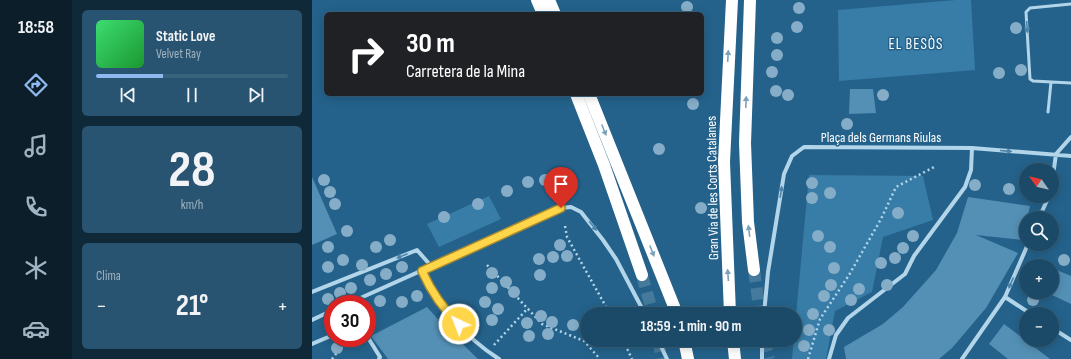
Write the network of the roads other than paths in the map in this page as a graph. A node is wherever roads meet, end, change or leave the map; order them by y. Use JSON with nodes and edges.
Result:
{"nodes":[{"id":1,"x":537,"y":0,"type":"edge"},
{"id":2,"x":549,"y":0,"type":"edge"},
{"id":3,"x":732,"y":0,"type":"edge"},
{"id":4,"x":750,"y":0,"type":"edge"},
{"id":5,"x":1071,"y":4,"type":"edge"},
{"id":6,"x":542,"y":12,"type":"edge"},
{"id":7,"x":554,"y":12,"type":"edge"},
{"id":8,"x":1051,"y":82,"type":"junction"},
{"id":9,"x":1071,"y":83,"type":"edge"},
{"id":10,"x":577,"y":96,"type":"edge"},
{"id":11,"x":590,"y":96,"type":"edge"},
{"id":12,"x":1048,"y":112,"type":"dead end"},
{"id":13,"x":1071,"y":137,"type":"edge"},
{"id":14,"x":972,"y":148,"type":"junction"},
{"id":15,"x":1056,"y":154,"type":"junction"},
{"id":16,"x":1071,"y":156,"type":"edge"},
{"id":17,"x":1055,"y":163,"type":"edge"},
{"id":18,"x":1025,"y":251,"type":"edge"},
{"id":19,"x":432,"y":267,"type":"junction"},
{"id":20,"x":754,"y":270,"type":"tunnel mouth"},
{"id":21,"x":422,"y":271,"type":"junction"},
{"id":22,"x":642,"y":275,"type":"tunnel mouth"},
{"id":23,"x":312,"y":292,"type":"edge"},
{"id":24,"x":367,"y":295,"type":"edge"},
{"id":25,"x":1005,"y":297,"type":"junction"},
{"id":26,"x":641,"y":307,"type":"edge"},
{"id":27,"x":674,"y":307,"type":"edge"},
{"id":28,"x":730,"y":307,"type":"edge"},
{"id":29,"x":765,"y":307,"type":"edge"},
{"id":30,"x":1020,"y":307,"type":"edge"},
{"id":31,"x":324,"y":314,"type":"edge"},
{"id":32,"x":312,"y":320,"type":"edge"},
{"id":33,"x":1059,"y":332,"type":"edge"},
{"id":34,"x":324,"y":339,"type":"edge"},
{"id":35,"x":1071,"y":340,"type":"edge"},
{"id":36,"x":312,"y":344,"type":"edge"},
{"id":37,"x":374,"y":347,"type":"edge"},
{"id":38,"x":661,"y":347,"type":"edge"},
{"id":39,"x":685,"y":347,"type":"edge"},
{"id":40,"x":734,"y":347,"type":"edge"},
{"id":41,"x":762,"y":347,"type":"edge"},
{"id":42,"x":379,"y":359,"type":"edge"},
{"id":43,"x":499,"y":359,"type":"edge"},
{"id":44,"x":667,"y":359,"type":"edge"},
{"id":45,"x":688,"y":359,"type":"edge"},
{"id":46,"x":735,"y":359,"type":"edge"},
{"id":47,"x":762,"y":359,"type":"edge"},
{"id":48,"x":829,"y":359,"type":"edge"},
{"id":49,"x":962,"y":359,"type":"edge"}],
"edges":[{"from":1,"to":6,"type":"highway"},
{"from":2,"to":7,"type":"highway"},
{"from":28,"to":3,"type":"highway","name":"Gran Via de les Corts Catalanes","one_way":true},
{"from":20,"to":4,"type":"highway","one_way":true},
{"from":5,"to":8,"type":"lane","one_way":true},
{"from":8,"to":9,"type":"lane"},
{"from":8,"to":12,"type":"lane"},
{"from":10,"to":22,"type":"highway"},
{"from":11,"to":27,"type":"highway","one_way":true},
{"from":13,"to":15,"type":"street"},
{"from":14,"to":15,"type":"street","name":"Plaça dels Germans Riulas","one_way":true},
{"from":29,"to":14,"type":"street","name":"Plaça dels Germans Riulas","one_way":true},
{"from":14,"to":48,"type":"street"},
{"from":15,"to":16,"type":"street","name":"Plaça dels Germans Riulas"},
{"from":15,"to":17,"type":"street"},
{"from":18,"to":25,"type":"street","one_way":true},
{"from":19,"to":21,"type":"street"},
{"from":19,"to":23,"type":"street","one_way":true},
{"from":19,"to":26,"type":"street","one_way":true},
{"from":21,"to":24,"type":"street"},
{"from":21,"to":43,"type":"street"},
{"from":25,"to":30,"type":"street"},
{"from":25,"to":49,"type":"street"},
{"from":31,"to":32,"type":"street"},
{"from":33,"to":35,"type":"street"},
{"from":34,"to":36,"type":"street"},
{"from":37,"to":42,"type":"street"},
{"from":38,"to":44,"type":"street"},
{"from":39,"to":45,"type":"highway"},
{"from":40,"to":46,"type":"highway"},
{"from":41,"to":47,"type":"street"}]}
